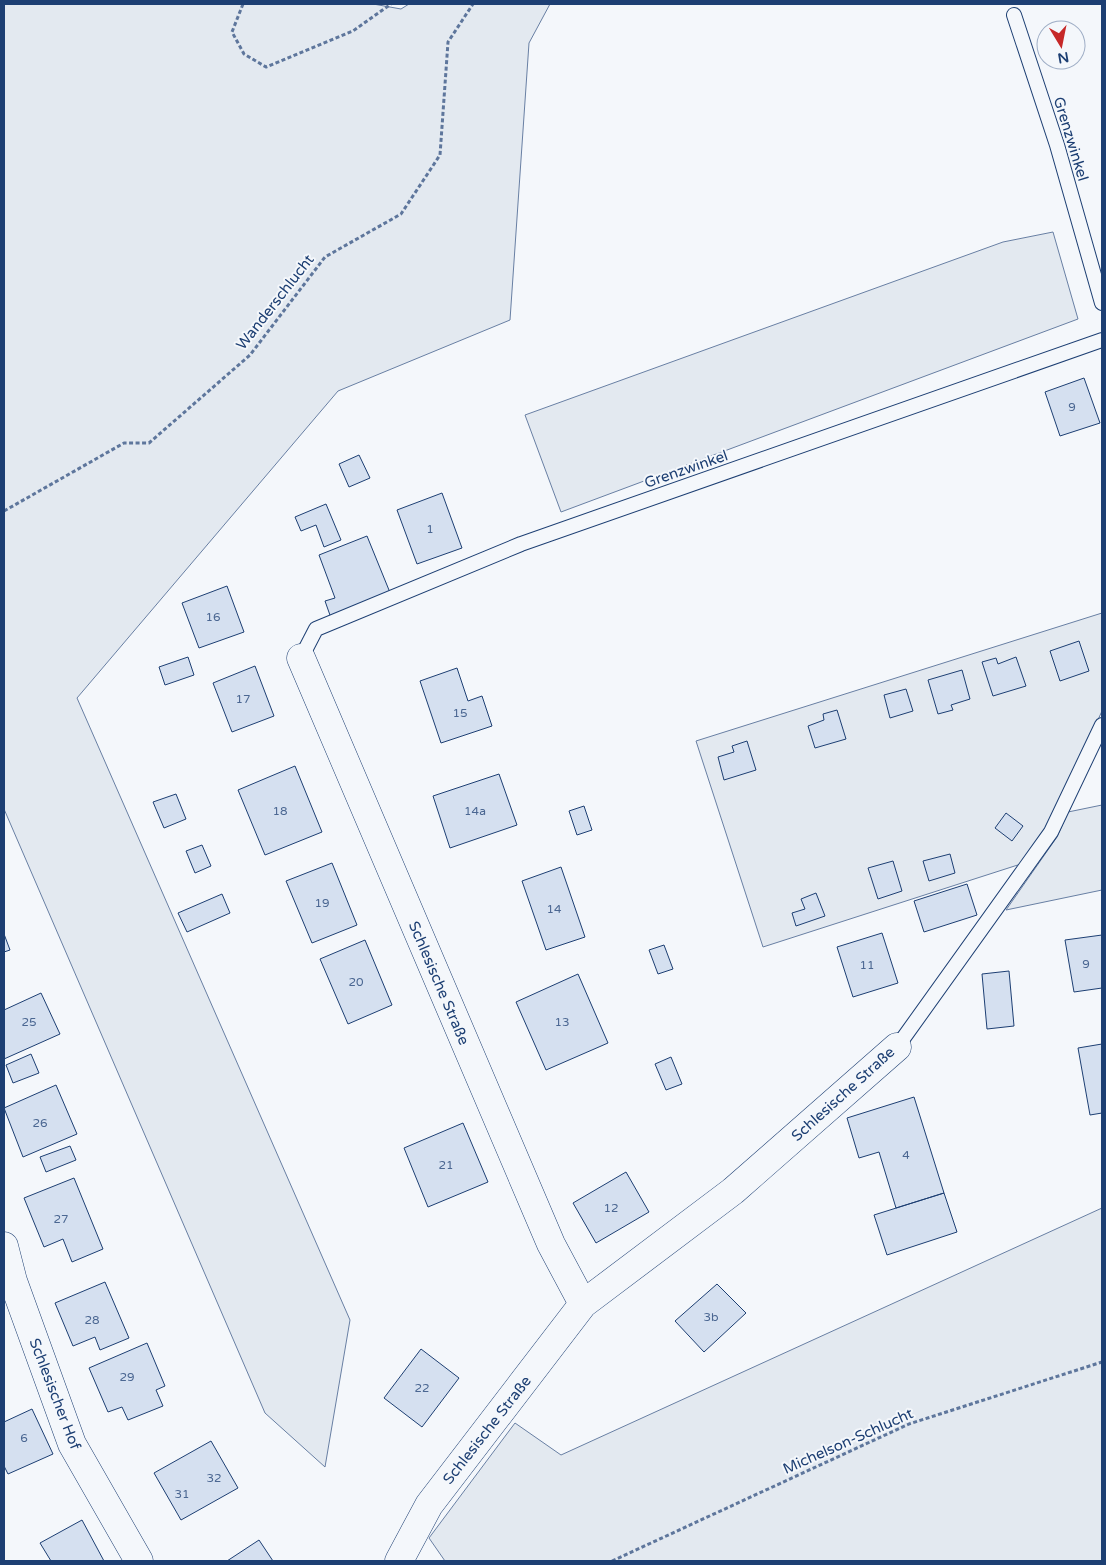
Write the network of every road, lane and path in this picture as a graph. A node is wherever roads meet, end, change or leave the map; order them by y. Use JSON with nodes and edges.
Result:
{"nodes":[{"id":1,"x":242,"y":4,"type":"edge"},
{"id":2,"x":391,"y":4,"type":"edge"},
{"id":3,"x":473,"y":4,"type":"edge"},
{"id":4,"x":1014,"y":15,"type":"dead end"},
{"id":5,"x":1102,"y":303,"type":"edge"},
{"id":6,"x":1102,"y":340,"type":"edge"},
{"id":7,"x":4,"y":511,"type":"edge"},
{"id":8,"x":301,"y":658,"type":"joint"},
{"id":9,"x":1102,"y":725,"type":"edge"},
{"id":10,"x":897,"y":1047,"type":"joint"},
{"id":11,"x":4,"y":1246,"type":"edge"},
{"id":12,"x":583,"y":1304,"type":"junction"},
{"id":13,"x":1102,"y":1362,"type":"edge"},
{"id":14,"x":139,"y":1561,"type":"edge"},
{"id":15,"x":399,"y":1561,"type":"edge"},
{"id":16,"x":612,"y":1561,"type":"edge"}],
"edges":[{"from":1,"to":2,"type":"path"},
{"from":3,"to":7,"type":"path","name":"Wanderschlucht"},
{"from":4,"to":5,"type":"lane","name":"Grenzwinkel"},
{"from":6,"to":8,"type":"lane","name":"Grenzwinkel"},
{"from":8,"to":12,"type":"street","name":"Schlesische Straße"},
{"from":9,"to":10,"type":"lane","name":"Schlesische Straße"},
{"from":10,"to":12,"type":"street","name":"Schlesische Straße"},
{"from":11,"to":14,"type":"street","name":"Schlesischer Hof"},
{"from":12,"to":15,"type":"street","name":"Schlesische Straße"},
{"from":13,"to":16,"type":"path","name":"Michelson-Schlucht"}]}
